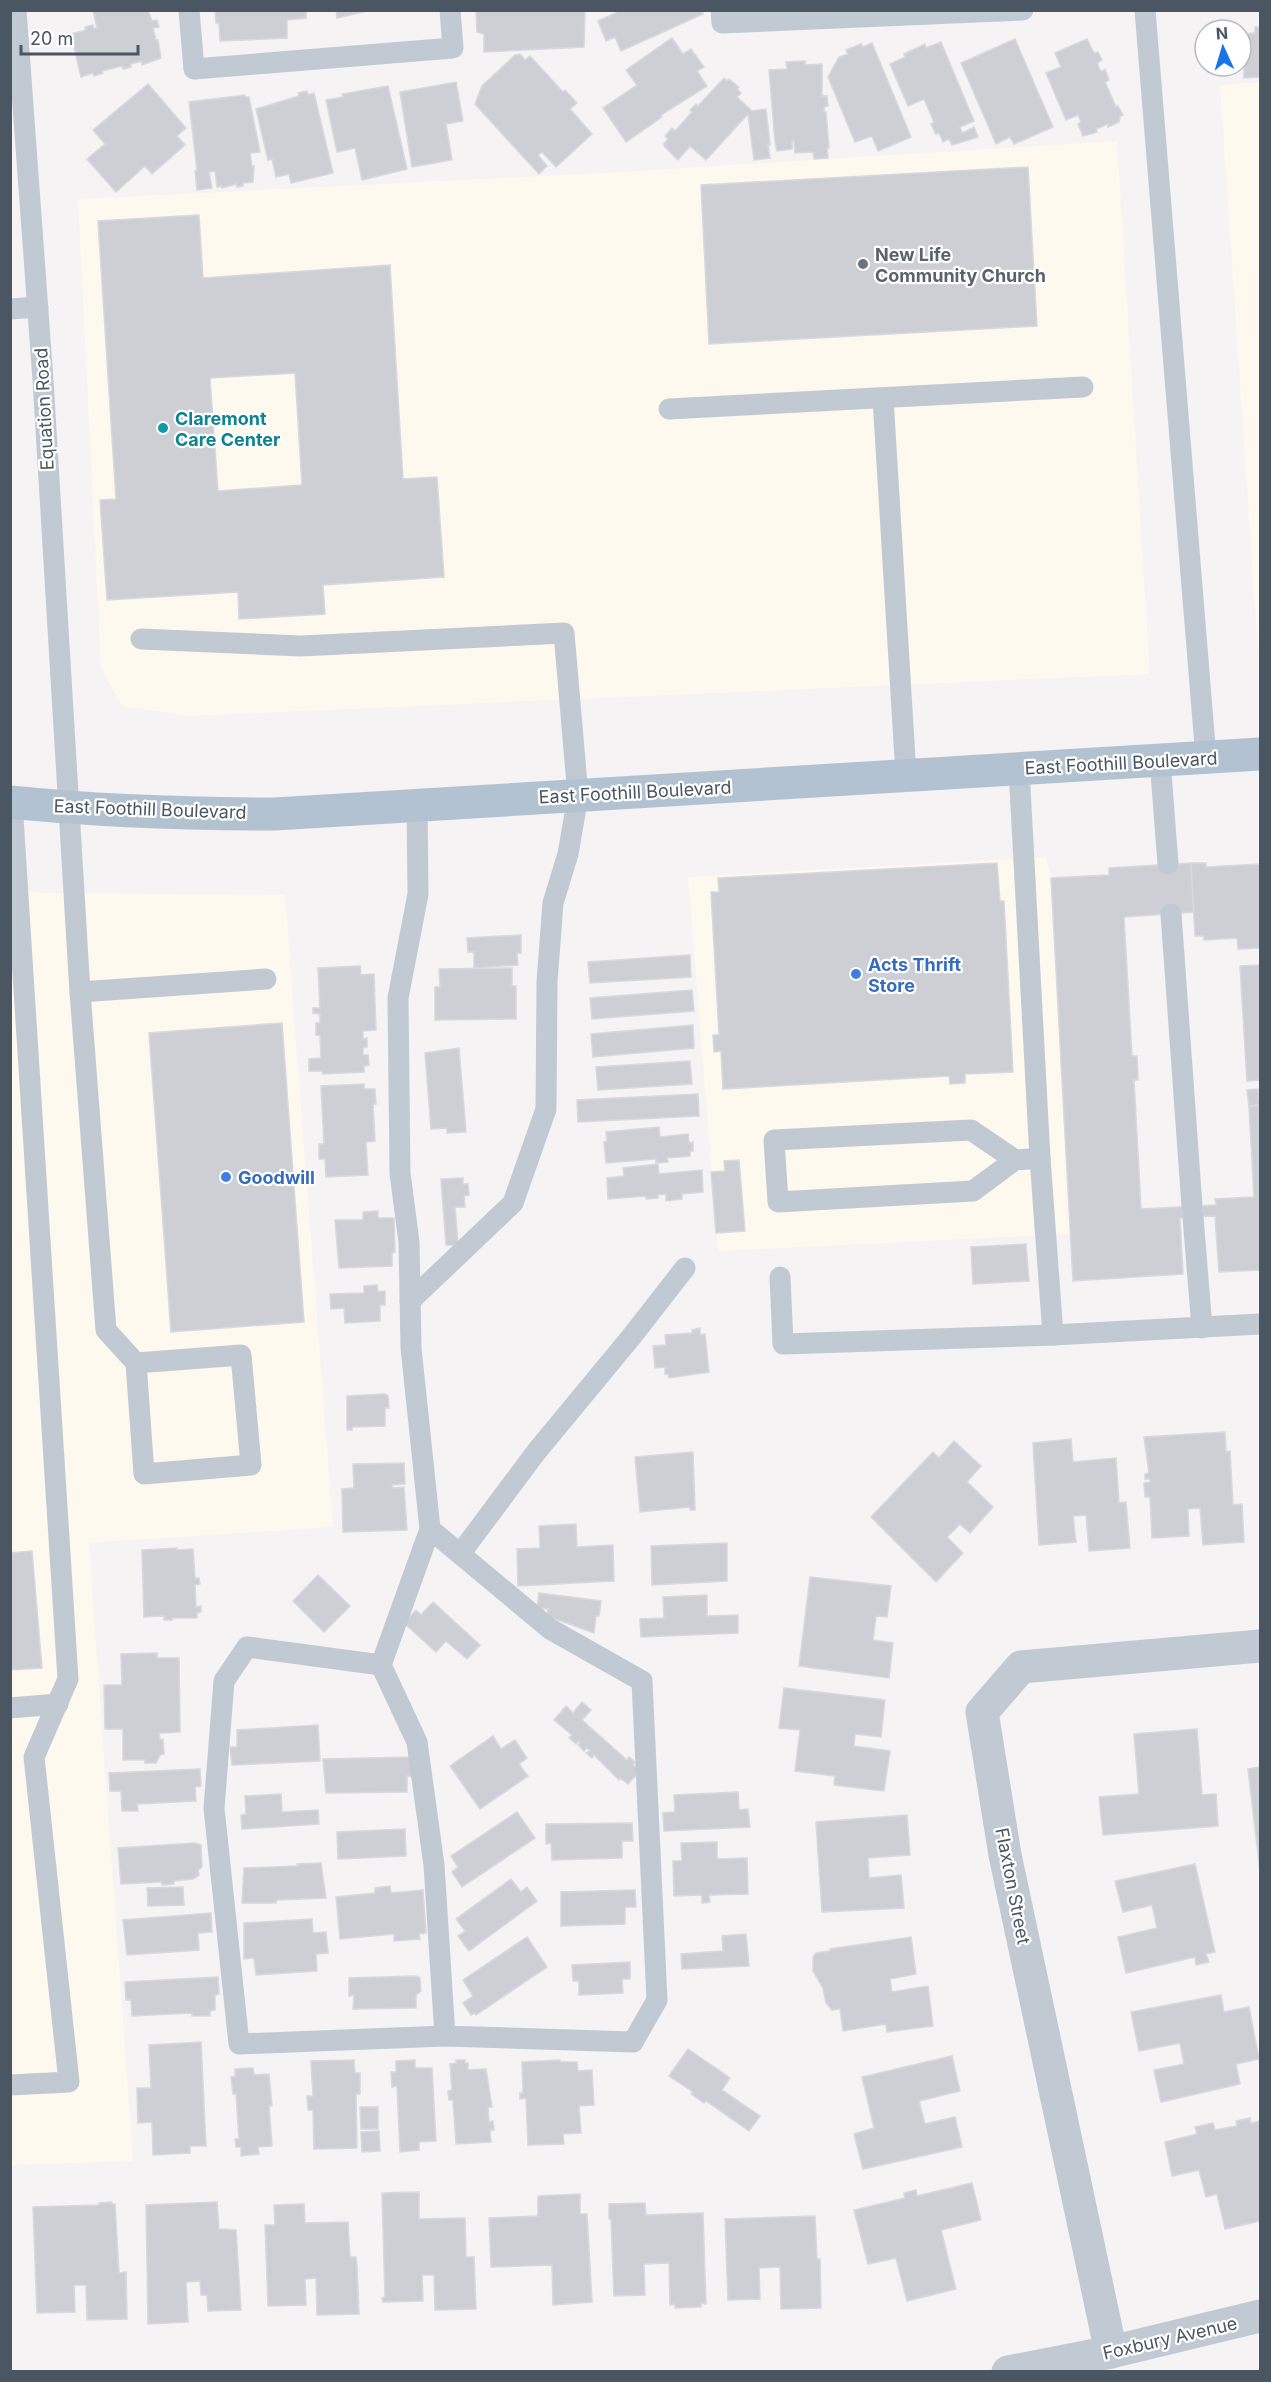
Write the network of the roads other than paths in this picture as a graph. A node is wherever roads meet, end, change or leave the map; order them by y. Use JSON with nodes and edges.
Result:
{"nodes":[{"id":1,"x":16,"y":10,"type":"edge"},
{"id":2,"x":189,"y":10,"type":"edge"},
{"id":3,"x":450,"y":10,"type":"edge"},
{"id":4,"x":721,"y":10,"type":"edge"},
{"id":5,"x":1023,"y":10,"type":"edge"},
{"id":6,"x":1145,"y":10,"type":"edge"},
{"id":7,"x":990,"y":11,"type":"edge"},
{"id":8,"x":38,"y":307,"type":"junction"},
{"id":9,"x":10,"y":309,"type":"edge"},
{"id":10,"x":1083,"y":387,"type":"dead end"},
{"id":11,"x":883,"y":398,"type":"junction"},
{"id":12,"x":669,"y":409,"type":"dead end"},
{"id":13,"x":141,"y":639,"type":"dead end"},
{"id":14,"x":1260,"y":754,"type":"edge"},
{"id":15,"x":1206,"y":758,"type":"junction"},
{"id":16,"x":1160,"y":760,"type":"junction"},
{"id":17,"x":1019,"y":769,"type":"junction"},
{"id":18,"x":906,"y":776,"type":"junction"},
{"id":19,"x":578,"y":796,"type":"junction"},
{"id":20,"x":11,"y":802,"type":"edge"},
{"id":21,"x":417,"y":805,"type":"junction"},
{"id":22,"x":71,"y":808,"type":"junction"},
{"id":23,"x":1167,"y":864,"type":"dead end"},
{"id":24,"x":1171,"y":914,"type":"dead end"},
{"id":25,"x":266,"y":979,"type":"dead end"},
{"id":26,"x":81,"y":992,"type":"junction"},
{"id":27,"x":1040,"y":1158,"type":"junction"},
{"id":28,"x":1015,"y":1160,"type":"junction"},
{"id":29,"x":685,"y":1268,"type":"dead end"},
{"id":30,"x":780,"y":1277,"type":"dead end"},
{"id":31,"x":410,"y":1301,"type":"junction"},
{"id":32,"x":1260,"y":1324,"type":"edge"},
{"id":33,"x":1202,"y":1328,"type":"junction"},
{"id":34,"x":1053,"y":1335,"type":"junction"},
{"id":35,"x":136,"y":1363,"type":"junction"},
{"id":36,"x":430,"y":1529,"type":"junction"},
{"id":37,"x":460,"y":1554,"type":"junction"},
{"id":38,"x":1260,"y":1646,"type":"edge"},
{"id":39,"x":381,"y":1665,"type":"junction"},
{"id":40,"x":58,"y":1704,"type":"junction"},
{"id":41,"x":10,"y":1708,"type":"edge"},
{"id":42,"x":445,"y":2036,"type":"junction"},
{"id":43,"x":10,"y":2085,"type":"edge"},
{"id":44,"x":1260,"y":2316,"type":"edge"},
{"id":45,"x":1111,"y":2352,"type":"junction"},
{"id":46,"x":1008,"y":2372,"type":"edge"}],
"edges":[{"from":1,"to":8,"type":"lane","name":"Equation Road"},
{"from":2,"to":3,"type":"lane"},
{"from":4,"to":7,"type":"lane"},
{"from":5,"to":7,"type":"lane"},
{"from":6,"to":15,"type":"lane"},
{"from":8,"to":9,"type":"lane"},
{"from":8,"to":22,"type":"lane","name":"Equation Road"},
{"from":10,"to":11,"type":"lane"},
{"from":11,"to":12,"type":"lane"},
{"from":11,"to":18,"type":"lane"},
{"from":13,"to":19,"type":"lane"},
{"from":14,"to":15,"type":"main road","name":"East Foothill Boulevard"},
{"from":15,"to":16,"type":"main road","name":"East Foothill Boulevard"},
{"from":16,"to":17,"type":"main road","name":"East Foothill Boulevard"},
{"from":16,"to":23,"type":"lane"},
{"from":17,"to":18,"type":"main road","name":"East Foothill Boulevard"},
{"from":17,"to":27,"type":"lane"},
{"from":18,"to":19,"type":"main road","name":"East Foothill Boulevard"},
{"from":19,"to":21,"type":"main road","name":"East Foothill Boulevard"},
{"from":19,"to":31,"type":"lane"},
{"from":20,"to":22,"type":"main road","name":"East Foothill Boulevard"},
{"from":20,"to":40,"type":"lane"},
{"from":21,"to":22,"type":"main road","name":"East Foothill Boulevard"},
{"from":21,"to":31,"type":"lane"},
{"from":22,"to":26,"type":"lane","name":"Equation Road"},
{"from":24,"to":33,"type":"lane"},
{"from":25,"to":26,"type":"lane"},
{"from":26,"to":35,"type":"lane","name":"Equation Road"},
{"from":27,"to":28,"type":"lane"},
{"from":27,"to":34,"type":"lane"},
{"from":28,"to":28,"type":"lane"},
{"from":29,"to":37,"type":"lane"},
{"from":30,"to":34,"type":"lane"},
{"from":31,"to":36,"type":"lane"},
{"from":32,"to":33,"type":"lane"},
{"from":33,"to":34,"type":"lane"},
{"from":35,"to":35,"type":"lane"},
{"from":36,"to":37,"type":"lane"},
{"from":36,"to":39,"type":"lane"},
{"from":37,"to":42,"type":"lane"},
{"from":38,"to":45,"type":"street","name":"Flaxton Street"},
{"from":39,"to":42,"type":"lane"},
{"from":39,"to":42,"type":"lane"},
{"from":40,"to":41,"type":"lane"},
{"from":40,"to":43,"type":"lane"},
{"from":44,"to":45,"type":"street","name":"Foxbury Avenue"},
{"from":45,"to":46,"type":"street","name":"Foxbury Avenue"}]}
